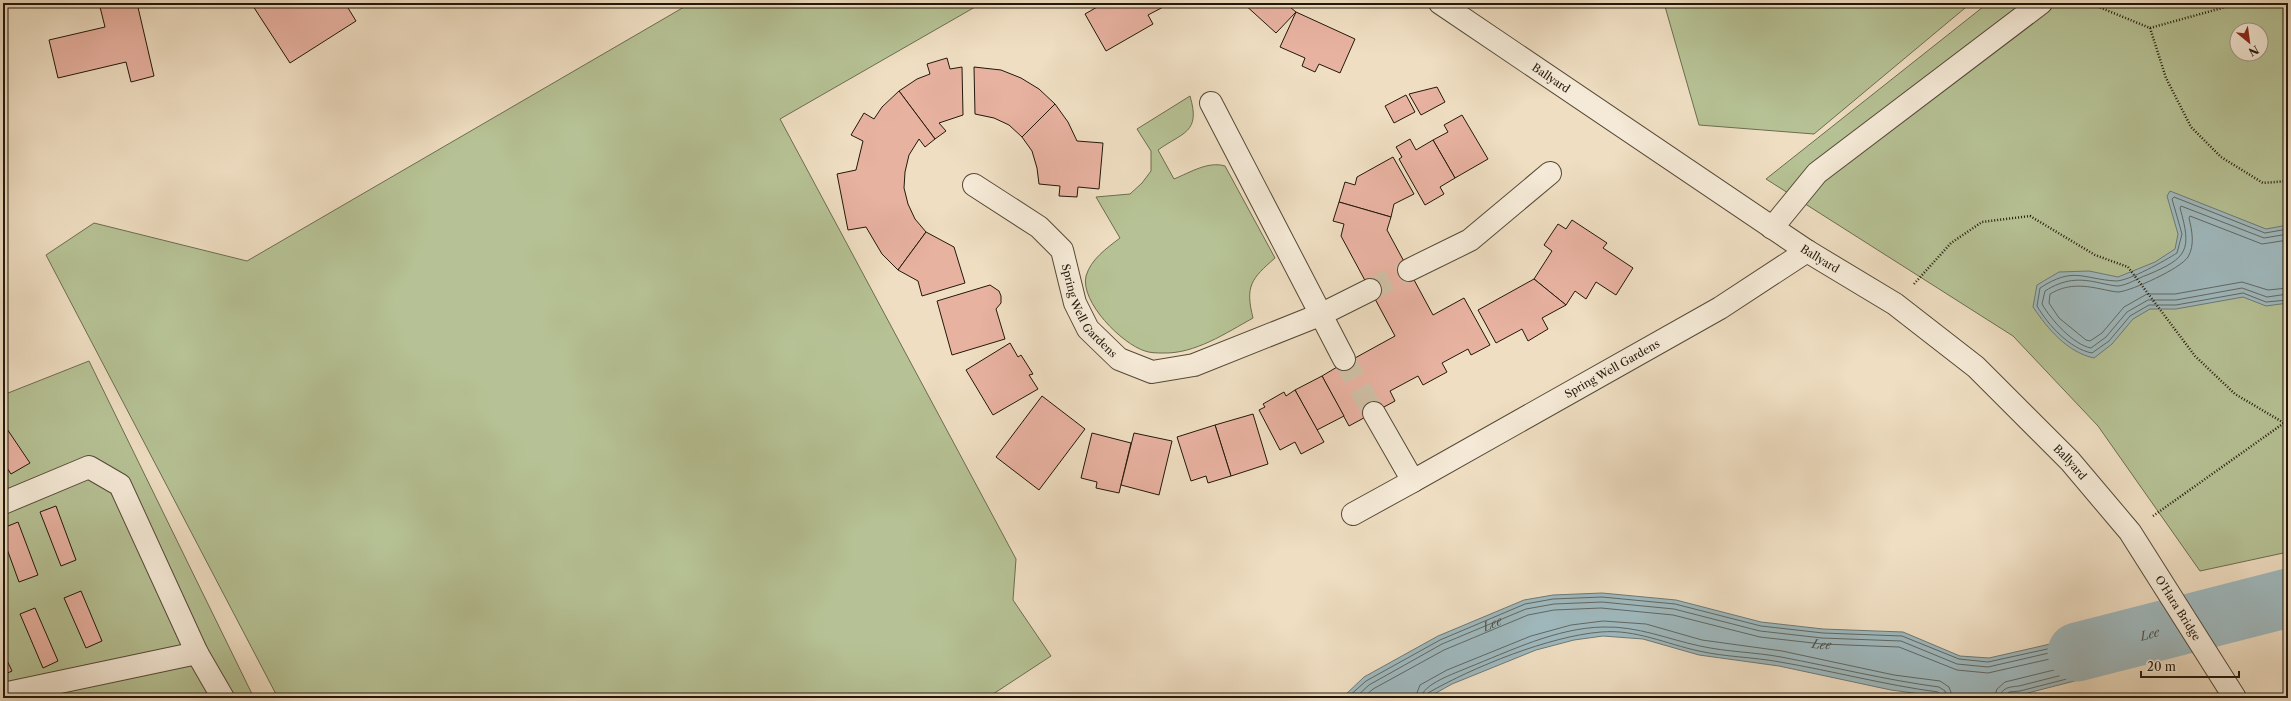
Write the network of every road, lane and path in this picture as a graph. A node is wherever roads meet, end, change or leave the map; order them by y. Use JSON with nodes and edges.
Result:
{"nodes":[{"id":1,"x":1440,"y":3,"type":"edge"},
{"id":2,"x":2040,"y":3,"type":"edge"},
{"id":3,"x":2089,"y":3,"type":"edge"},
{"id":4,"x":2240,"y":3,"type":"edge"},
{"id":5,"x":2150,"y":28,"type":"junction"},
{"id":6,"x":1211,"y":103,"type":"dead end"},
{"id":7,"x":1550,"y":173,"type":"dead end"},
{"id":8,"x":2288,"y":181,"type":"edge"},
{"id":9,"x":974,"y":185,"type":"dead end"},
{"id":10,"x":1772,"y":228,"type":"junction"},
{"id":11,"x":1807,"y":251,"type":"junction"},
{"id":12,"x":1409,"y":270,"type":"tunnel mouth"},
{"id":13,"x":1370,"y":290,"type":"tunnel mouth"},
{"id":14,"x":1895,"y":304,"type":"junction"},
{"id":15,"x":1322,"y":314,"type":"junction"},
{"id":16,"x":1344,"y":359,"type":"tunnel mouth"},
{"id":17,"x":1374,"y":412,"type":"tunnel mouth"},
{"id":18,"x":2284,"y":423,"type":"junction"},
{"id":19,"x":2288,"y":426,"type":"edge"},
{"id":20,"x":1414,"y":481,"type":"junction"},
{"id":21,"x":3,"y":503,"type":"edge"},
{"id":22,"x":1353,"y":514,"type":"dead end"},
{"id":23,"x":2130,"y":532,"type":"junction"},
{"id":24,"x":2152,"y":568,"type":"joint"},
{"id":25,"x":197,"y":653,"type":"junction"},
{"id":26,"x":2232,"y":693,"type":"edge"},
{"id":27,"x":3,"y":694,"type":"edge"},
{"id":28,"x":223,"y":698,"type":"edge"}],
"edges":[{"from":1,"to":10,"type":"street","name":"Ballyard"},
{"from":2,"to":10,"type":"street"},
{"from":3,"to":5,"type":"path"},
{"from":4,"to":5,"type":"path"},
{"from":5,"to":8,"type":"path"},
{"from":6,"to":15,"type":"street"},
{"from":7,"to":12,"type":"street"},
{"from":9,"to":15,"type":"street","name":"Spring Well Gardens"},
{"from":10,"to":11,"type":"street","name":"Ballyard"},
{"from":11,"to":14,"type":"street","name":"Ballyard"},
{"from":11,"to":20,"type":"street","name":"Spring Well Gardens"},
{"from":13,"to":15,"type":"street","name":"Spring Well Gardens"},
{"from":14,"to":18,"type":"path"},
{"from":14,"to":23,"type":"street","name":"Ballyard"},
{"from":15,"to":16,"type":"street"},
{"from":17,"to":20,"type":"street"},
{"from":18,"to":19,"type":"path"},
{"from":18,"to":23,"type":"path"},
{"from":20,"to":22,"type":"street","name":"Spring Well Gardens"},
{"from":21,"to":25,"type":"street"},
{"from":23,"to":24,"type":"street","name":"Ballyard"},
{"from":24,"to":26,"type":"street","name":"O'Hara Bridge"},
{"from":25,"to":27,"type":"street"},
{"from":25,"to":28,"type":"street"}]}
